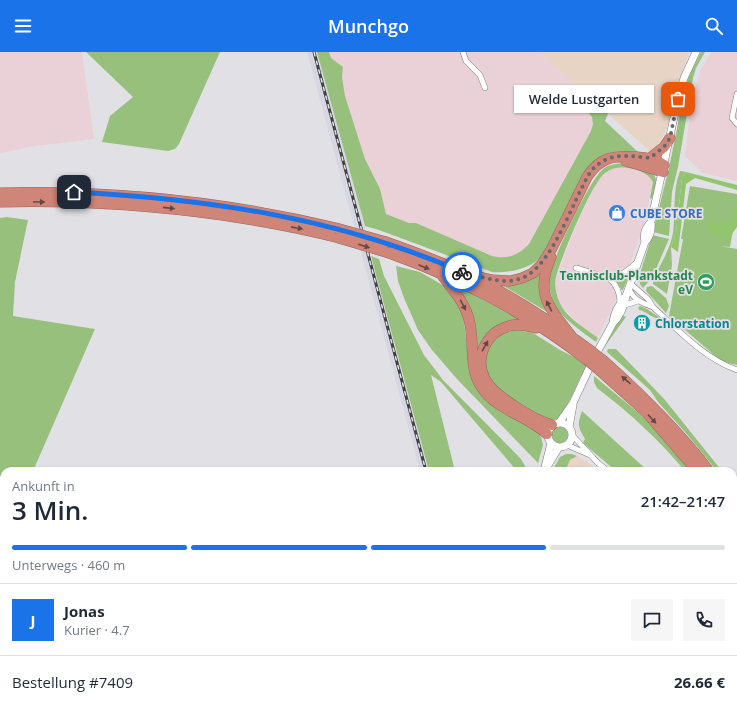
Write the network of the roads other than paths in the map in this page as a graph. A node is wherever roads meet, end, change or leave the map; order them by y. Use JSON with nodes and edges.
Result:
{"nodes":[{"id":1,"x":463,"y":52,"type":"edge"},
{"id":2,"x":696,"y":52,"type":"edge"},
{"id":3,"x":485,"y":88,"type":"dead end"},
{"id":4,"x":737,"y":94,"type":"edge"},
{"id":5,"x":737,"y":124,"type":"edge"},
{"id":6,"x":670,"y":138,"type":"junction"},
{"id":7,"x":650,"y":158,"type":"junction"},
{"id":8,"x":663,"y":168,"type":"junction"},
{"id":9,"x":0,"y":193,"type":"edge"},
{"id":10,"x":0,"y":202,"type":"edge"},
{"id":11,"x":640,"y":260,"type":"junction"},
{"id":12,"x":576,"y":268,"type":"dead end"},
{"id":13,"x":440,"y":274,"type":"junction"},
{"id":14,"x":467,"y":274,"type":"junction"},
{"id":15,"x":609,"y":278,"type":"junction"},
{"id":16,"x":630,"y":286,"type":"junction"},
{"id":17,"x":638,"y":301,"type":"junction"},
{"id":18,"x":622,"y":304,"type":"junction"},
{"id":19,"x":653,"y":307,"type":"junction"},
{"id":20,"x":548,"y":332,"type":"junction"},
{"id":21,"x":572,"y":337,"type":"junction"},
{"id":22,"x":589,"y":356,"type":"junction"},
{"id":23,"x":601,"y":365,"type":"junction"},
{"id":24,"x":737,"y":370,"type":"edge"},
{"id":25,"x":573,"y":403,"type":"junction"},
{"id":26,"x":569,"y":427,"type":"junction"},
{"id":27,"x":552,"y":431,"type":"junction"},
{"id":28,"x":572,"y":435,"type":"junction"},
{"id":29,"x":567,"y":445,"type":"junction"},
{"id":30,"x":559,"y":447,"type":"junction"},
{"id":31,"x":592,"y":456,"type":"junction"},
{"id":32,"x":545,"y":467,"type":"edge"},
{"id":33,"x":546,"y":467,"type":"edge"},
{"id":34,"x":604,"y":467,"type":"edge"},
{"id":35,"x":694,"y":467,"type":"edge"},
{"id":36,"x":706,"y":467,"type":"edge"}],
"edges":[{"from":1,"to":3,"type":"street"},
{"from":2,"to":6,"type":"street"},
{"from":4,"to":5,"type":"street"},
{"from":6,"to":7,"type":"highway"},
{"from":6,"to":8,"type":"street"},
{"from":7,"to":8,"type":"highway"},
{"from":7,"to":14,"type":"highway"},
{"from":8,"to":11,"type":"street"},
{"from":21,"to":8,"type":"highway","one_way":true},
{"from":9,"to":14,"type":"highway","bridge":true},
{"from":10,"to":13,"type":"highway","one_way":true,"bridge":true},
{"from":11,"to":15,"type":"street"},
{"from":11,"to":16,"type":"street"},
{"from":12,"to":15,"type":"street"},
{"from":13,"to":20,"type":"highway"},
{"from":13,"to":27,"type":"highway","one_way":true},
{"from":14,"to":21,"type":"highway"},
{"from":15,"to":18,"type":"street"},
{"from":16,"to":17,"type":"street"},
{"from":16,"to":18,"type":"street"},
{"from":16,"to":19,"type":"street"},
{"from":17,"to":18,"type":"street"},
{"from":17,"to":19,"type":"street"},
{"from":18,"to":25,"type":"street"},
{"from":19,"to":24,"type":"street"},
{"from":20,"to":22,"type":"highway"},
{"from":27,"to":20,"type":"highway","one_way":true},
{"from":21,"to":22,"type":"highway"},
{"from":22,"to":23,"type":"highway","bridge":true},
{"from":23,"to":35,"type":"highway","one_way":true},
{"from":36,"to":23,"type":"highway","one_way":true},
{"from":25,"to":26,"type":"street"},
{"from":25,"to":27,"type":"street"},
{"from":26,"to":27,"type":"street"},
{"from":26,"to":28,"type":"street"},
{"from":27,"to":30,"type":"street"},
{"from":27,"to":32,"type":"street"},
{"from":28,"to":29,"type":"street"},
{"from":28,"to":31,"type":"street"},
{"from":29,"to":30,"type":"street"},
{"from":29,"to":31,"type":"street"},
{"from":30,"to":33,"type":"street"},
{"from":31,"to":34,"type":"street"}]}
